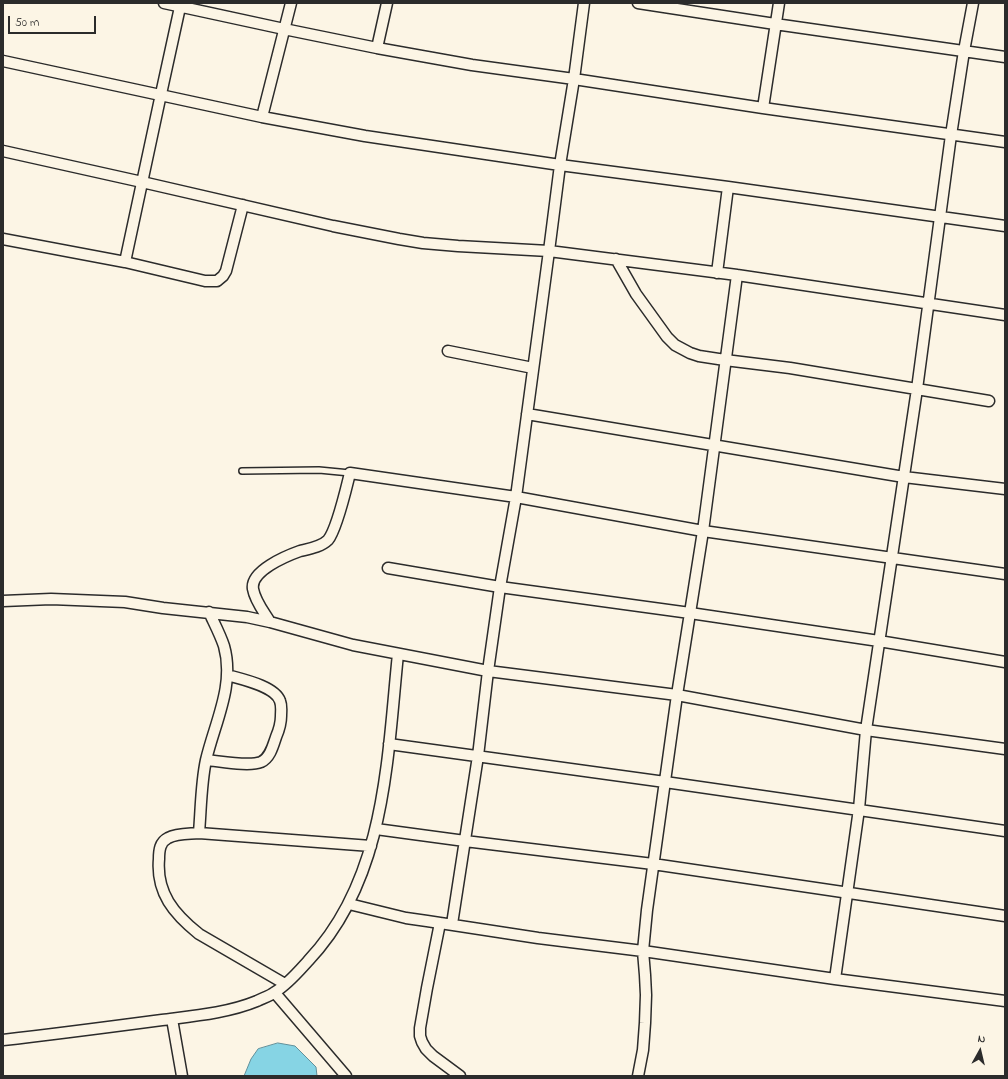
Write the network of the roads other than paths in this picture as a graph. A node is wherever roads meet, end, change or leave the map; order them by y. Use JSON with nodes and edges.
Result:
{"nodes":[{"id":1,"x":164,"y":3,"type":"edge"},
{"id":2,"x":291,"y":3,"type":"edge"},
{"id":3,"x":387,"y":3,"type":"edge"},
{"id":4,"x":584,"y":3,"type":"edge"},
{"id":5,"x":638,"y":3,"type":"edge"},
{"id":6,"x":779,"y":3,"type":"edge"},
{"id":7,"x":973,"y":3,"type":"edge"},
{"id":8,"x":180,"y":7,"type":"junction"},
{"id":9,"x":775,"y":24,"type":"junction"},
{"id":10,"x":284,"y":29,"type":"junction"},
{"id":11,"x":377,"y":48,"type":"junction"},
{"id":12,"x":964,"y":51,"type":"junction"},
{"id":13,"x":1005,"y":57,"type":"edge"},
{"id":14,"x":3,"y":61,"type":"edge"},
{"id":15,"x":574,"y":79,"type":"junction"},
{"id":16,"x":161,"y":94,"type":"junction"},
{"id":17,"x":764,"y":108,"type":"junction"},
{"id":18,"x":262,"y":117,"type":"junction"},
{"id":19,"x":951,"y":135,"type":"junction"},
{"id":20,"x":1005,"y":142,"type":"edge"},
{"id":21,"x":3,"y":151,"type":"edge"},
{"id":22,"x":560,"y":165,"type":"junction"},
{"id":23,"x":142,"y":182,"type":"junction"},
{"id":24,"x":728,"y":187,"type":"junction"},
{"id":25,"x":243,"y":205,"type":"junction"},
{"id":26,"x":940,"y":217,"type":"junction"},
{"id":27,"x":1005,"y":226,"type":"edge"},
{"id":28,"x":3,"y":239,"type":"edge"},
{"id":29,"x":549,"y":251,"type":"junction"},
{"id":30,"x":616,"y":259,"type":"junction"},
{"id":31,"x":125,"y":262,"type":"junction"},
{"id":32,"x":717,"y":273,"type":"junction"},
{"id":33,"x":736,"y":275,"type":"junction"},
{"id":34,"x":929,"y":303,"type":"junction"},
{"id":35,"x":1005,"y":315,"type":"edge"},
{"id":36,"x":448,"y":351,"type":"dead end"},
{"id":37,"x":725,"y":360,"type":"junction"},
{"id":38,"x":533,"y":368,"type":"junction"},
{"id":39,"x":917,"y":389,"type":"junction"},
{"id":40,"x":989,"y":401,"type":"dead end"},
{"id":41,"x":527,"y":414,"type":"junction"},
{"id":42,"x":714,"y":445,"type":"junction"},
{"id":43,"x":242,"y":471,"type":"dead end"},
{"id":44,"x":350,"y":473,"type":"junction"},
{"id":45,"x":904,"y":477,"type":"junction"},
{"id":46,"x":1005,"y":489,"type":"edge"},
{"id":47,"x":516,"y":496,"type":"junction"},
{"id":48,"x":703,"y":531,"type":"junction"},
{"id":49,"x":892,"y":558,"type":"junction"},
{"id":50,"x":388,"y":568,"type":"dead end"},
{"id":51,"x":1005,"y":574,"type":"edge"},
{"id":52,"x":500,"y":587,"type":"junction"},
{"id":53,"x":3,"y":601,"type":"edge"},
{"id":54,"x":209,"y":612,"type":"junction"},
{"id":55,"x":690,"y":613,"type":"junction"},
{"id":56,"x":270,"y":622,"type":"junction"},
{"id":57,"x":879,"y":641,"type":"junction"},
{"id":58,"x":398,"y":654,"type":"junction"},
{"id":59,"x":1005,"y":662,"type":"edge"},
{"id":60,"x":488,"y":671,"type":"junction"},
{"id":61,"x":227,"y":674,"type":"junction"},
{"id":62,"x":677,"y":695,"type":"junction"},
{"id":63,"x":866,"y":730,"type":"junction"},
{"id":64,"x":389,"y":744,"type":"junction"},
{"id":65,"x":1005,"y":749,"type":"edge"},
{"id":66,"x":478,"y":756,"type":"junction"},
{"id":67,"x":206,"y":760,"type":"junction"},
{"id":68,"x":665,"y":782,"type":"junction"},
{"id":69,"x":859,"y":810,"type":"junction"},
{"id":70,"x":376,"y":828,"type":"junction"},
{"id":71,"x":1005,"y":831,"type":"edge"},
{"id":72,"x":199,"y":833,"type":"junction"},
{"id":73,"x":465,"y":841,"type":"junction"},
{"id":74,"x":371,"y":846,"type":"junction"},
{"id":75,"x":653,"y":864,"type":"junction"},
{"id":76,"x":847,"y":892,"type":"junction"},
{"id":77,"x":349,"y":904,"type":"junction"},
{"id":78,"x":1005,"y":916,"type":"edge"},
{"id":79,"x":440,"y":923,"type":"junction"},
{"id":80,"x":452,"y":924,"type":"junction"},
{"id":81,"x":643,"y":952,"type":"junction"},
{"id":82,"x":835,"y":979,"type":"junction"},
{"id":83,"x":286,"y":984,"type":"junction"},
{"id":84,"x":275,"y":993,"type":"junction"},
{"id":85,"x":1005,"y":1001,"type":"edge"},
{"id":86,"x":172,"y":1018,"type":"junction"},
{"id":87,"x":3,"y":1040,"type":"edge"},
{"id":88,"x":182,"y":1076,"type":"edge"},
{"id":89,"x":346,"y":1076,"type":"edge"},
{"id":90,"x":460,"y":1076,"type":"edge"},
{"id":91,"x":638,"y":1076,"type":"edge"}],
"edges":[{"from":1,"to":8,"type":"street"},
{"from":2,"to":10,"type":"street"},
{"from":3,"to":11,"type":"street"},
{"from":4,"to":15,"type":"street"},
{"from":5,"to":9,"type":"street"},
{"from":6,"to":9,"type":"street"},
{"from":7,"to":12,"type":"street"},
{"from":8,"to":10,"type":"street"},
{"from":8,"to":16,"type":"street"},
{"from":9,"to":12,"type":"street"},
{"from":9,"to":17,"type":"street"},
{"from":10,"to":11,"type":"street"},
{"from":10,"to":18,"type":"street"},
{"from":11,"to":15,"type":"street"},
{"from":12,"to":13,"type":"street"},
{"from":12,"to":19,"type":"street"},
{"from":14,"to":16,"type":"street"},
{"from":15,"to":17,"type":"street"},
{"from":15,"to":22,"type":"street"},
{"from":16,"to":18,"type":"street"},
{"from":16,"to":23,"type":"street"},
{"from":17,"to":19,"type":"street"},
{"from":18,"to":22,"type":"street"},
{"from":19,"to":20,"type":"street"},
{"from":19,"to":26,"type":"street"},
{"from":21,"to":23,"type":"street"},
{"from":22,"to":24,"type":"street"},
{"from":22,"to":29,"type":"street"},
{"from":23,"to":25,"type":"street"},
{"from":23,"to":31,"type":"street"},
{"from":24,"to":26,"type":"street"},
{"from":24,"to":32,"type":"street"},
{"from":25,"to":29,"type":"street"},
{"from":25,"to":31,"type":"street"},
{"from":26,"to":27,"type":"street"},
{"from":26,"to":34,"type":"street"},
{"from":28,"to":31,"type":"street"},
{"from":29,"to":30,"type":"street"},
{"from":29,"to":38,"type":"street"},
{"from":30,"to":32,"type":"street"},
{"from":30,"to":37,"type":"street"},
{"from":32,"to":33,"type":"street"},
{"from":33,"to":34,"type":"street"},
{"from":33,"to":37,"type":"street"},
{"from":34,"to":35,"type":"street"},
{"from":34,"to":39,"type":"street"},
{"from":36,"to":38,"type":"street"},
{"from":37,"to":39,"type":"street"},
{"from":37,"to":42,"type":"street"},
{"from":38,"to":41,"type":"street"},
{"from":39,"to":40,"type":"street"},
{"from":39,"to":45,"type":"street"},
{"from":41,"to":42,"type":"street"},
{"from":41,"to":47,"type":"street"},
{"from":42,"to":45,"type":"street"},
{"from":42,"to":48,"type":"street"},
{"from":43,"to":44,"type":"lane"},
{"from":44,"to":47,"type":"street"},
{"from":44,"to":56,"type":"street"},
{"from":45,"to":46,"type":"street"},
{"from":45,"to":49,"type":"street"},
{"from":47,"to":48,"type":"street"},
{"from":47,"to":52,"type":"street"},
{"from":48,"to":49,"type":"street"},
{"from":48,"to":55,"type":"street"},
{"from":49,"to":51,"type":"street"},
{"from":49,"to":57,"type":"street"},
{"from":50,"to":52,"type":"street"},
{"from":52,"to":55,"type":"street"},
{"from":52,"to":60,"type":"street"},
{"from":53,"to":54,"type":"street"},
{"from":54,"to":56,"type":"street"},
{"from":54,"to":61,"type":"street"},
{"from":55,"to":57,"type":"street"},
{"from":55,"to":62,"type":"street"},
{"from":56,"to":58,"type":"street"},
{"from":57,"to":59,"type":"street"},
{"from":57,"to":63,"type":"street"},
{"from":58,"to":60,"type":"street"},
{"from":58,"to":64,"type":"street"},
{"from":60,"to":62,"type":"street"},
{"from":60,"to":66,"type":"street"},
{"from":61,"to":67,"type":"street"},
{"from":61,"to":67,"type":"street"},
{"from":62,"to":63,"type":"street"},
{"from":62,"to":68,"type":"street"},
{"from":63,"to":65,"type":"street"},
{"from":63,"to":69,"type":"street"},
{"from":64,"to":66,"type":"street"},
{"from":64,"to":70,"type":"street"},
{"from":66,"to":68,"type":"street"},
{"from":66,"to":73,"type":"street"},
{"from":67,"to":72,"type":"street"},
{"from":68,"to":69,"type":"street"},
{"from":68,"to":75,"type":"street"},
{"from":69,"to":71,"type":"street"},
{"from":69,"to":76,"type":"street"},
{"from":70,"to":73,"type":"street"},
{"from":70,"to":74,"type":"street"},
{"from":72,"to":74,"type":"street"},
{"from":72,"to":83,"type":"street"},
{"from":73,"to":75,"type":"street"},
{"from":73,"to":80,"type":"street"},
{"from":74,"to":77,"type":"street"},
{"from":75,"to":76,"type":"street"},
{"from":75,"to":81,"type":"street"},
{"from":76,"to":78,"type":"street"},
{"from":76,"to":82,"type":"street"},
{"from":77,"to":79,"type":"street"},
{"from":77,"to":83,"type":"street"},
{"from":79,"to":80,"type":"street"},
{"from":79,"to":90,"type":"street"},
{"from":80,"to":81,"type":"street"},
{"from":81,"to":82,"type":"street"},
{"from":81,"to":91,"type":"street"},
{"from":82,"to":85,"type":"street"},
{"from":83,"to":84,"type":"street"},
{"from":84,"to":86,"type":"street"},
{"from":84,"to":89,"type":"street"},
{"from":86,"to":87,"type":"street"},
{"from":86,"to":88,"type":"street"}]}
